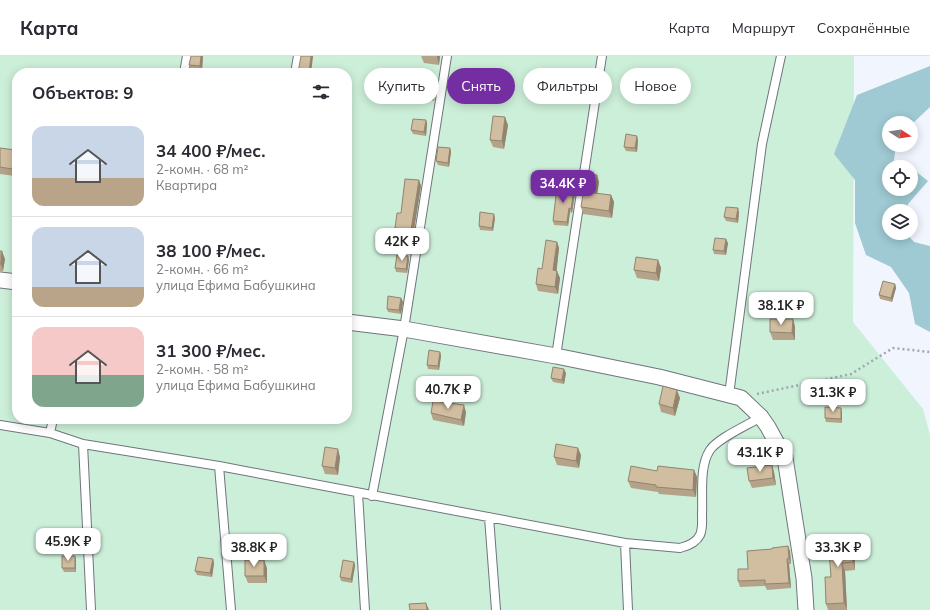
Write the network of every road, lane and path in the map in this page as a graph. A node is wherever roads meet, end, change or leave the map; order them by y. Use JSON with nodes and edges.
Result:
{"nodes":[{"id":1,"x":187,"y":56,"type":"edge"},
{"id":2,"x":298,"y":56,"type":"edge"},
{"id":3,"x":447,"y":56,"type":"edge"},
{"id":4,"x":602,"y":56,"type":"edge"},
{"id":5,"x":781,"y":56,"type":"edge"},
{"id":6,"x":185,"y":68,"type":"edge"},
{"id":7,"x":296,"y":68,"type":"edge"},
{"id":8,"x":0,"y":280,"type":"edge"},
{"id":9,"x":12,"y":281,"type":"edge"},
{"id":10,"x":352,"y":323,"type":"edge"},
{"id":11,"x":404,"y":329,"type":"junction"},
{"id":12,"x":930,"y":352,"type":"edge"},
{"id":13,"x":556,"y":356,"type":"junction"},
{"id":14,"x":735,"y":396,"type":"junction"},
{"id":15,"x":761,"y":417,"type":"junction"},
{"id":16,"x":52,"y":424,"type":"edge"},
{"id":17,"x":0,"y":425,"type":"edge"},
{"id":18,"x":50,"y":433,"type":"junction"},
{"id":19,"x":83,"y":444,"type":"junction"},
{"id":20,"x":219,"y":466,"type":"junction"},
{"id":21,"x":358,"y":493,"type":"junction"},
{"id":22,"x":372,"y":496,"type":"junction"},
{"id":23,"x":489,"y":517,"type":"junction"},
{"id":24,"x":625,"y":542,"type":"junction"},
{"id":25,"x":91,"y":610,"type":"edge"},
{"id":26,"x":232,"y":610,"type":"edge"},
{"id":27,"x":365,"y":610,"type":"edge"},
{"id":28,"x":496,"y":610,"type":"edge"},
{"id":29,"x":628,"y":610,"type":"edge"},
{"id":30,"x":806,"y":610,"type":"edge"}],
"edges":[{"from":1,"to":6,"type":"lane"},
{"from":2,"to":7,"type":"lane"},
{"from":3,"to":11,"type":"lane"},
{"from":4,"to":13,"type":"lane"},
{"from":5,"to":14,"type":"lane"},
{"from":8,"to":9,"type":"street"},
{"from":10,"to":11,"type":"street"},
{"from":11,"to":13,"type":"street"},
{"from":11,"to":22,"type":"lane"},
{"from":12,"to":14,"type":"path"},
{"from":13,"to":14,"type":"street"},
{"from":14,"to":15,"type":"street"},
{"from":15,"to":24,"type":"lane"},
{"from":15,"to":30,"type":"street"},
{"from":16,"to":18,"type":"lane"},
{"from":17,"to":18,"type":"lane"},
{"from":18,"to":19,"type":"lane"},
{"from":19,"to":20,"type":"lane"},
{"from":19,"to":25,"type":"lane"},
{"from":20,"to":21,"type":"lane"},
{"from":20,"to":26,"type":"lane"},
{"from":21,"to":22,"type":"lane"},
{"from":21,"to":27,"type":"lane"},
{"from":22,"to":23,"type":"lane"},
{"from":23,"to":24,"type":"lane"},
{"from":23,"to":28,"type":"lane"},
{"from":24,"to":29,"type":"lane"}]}
